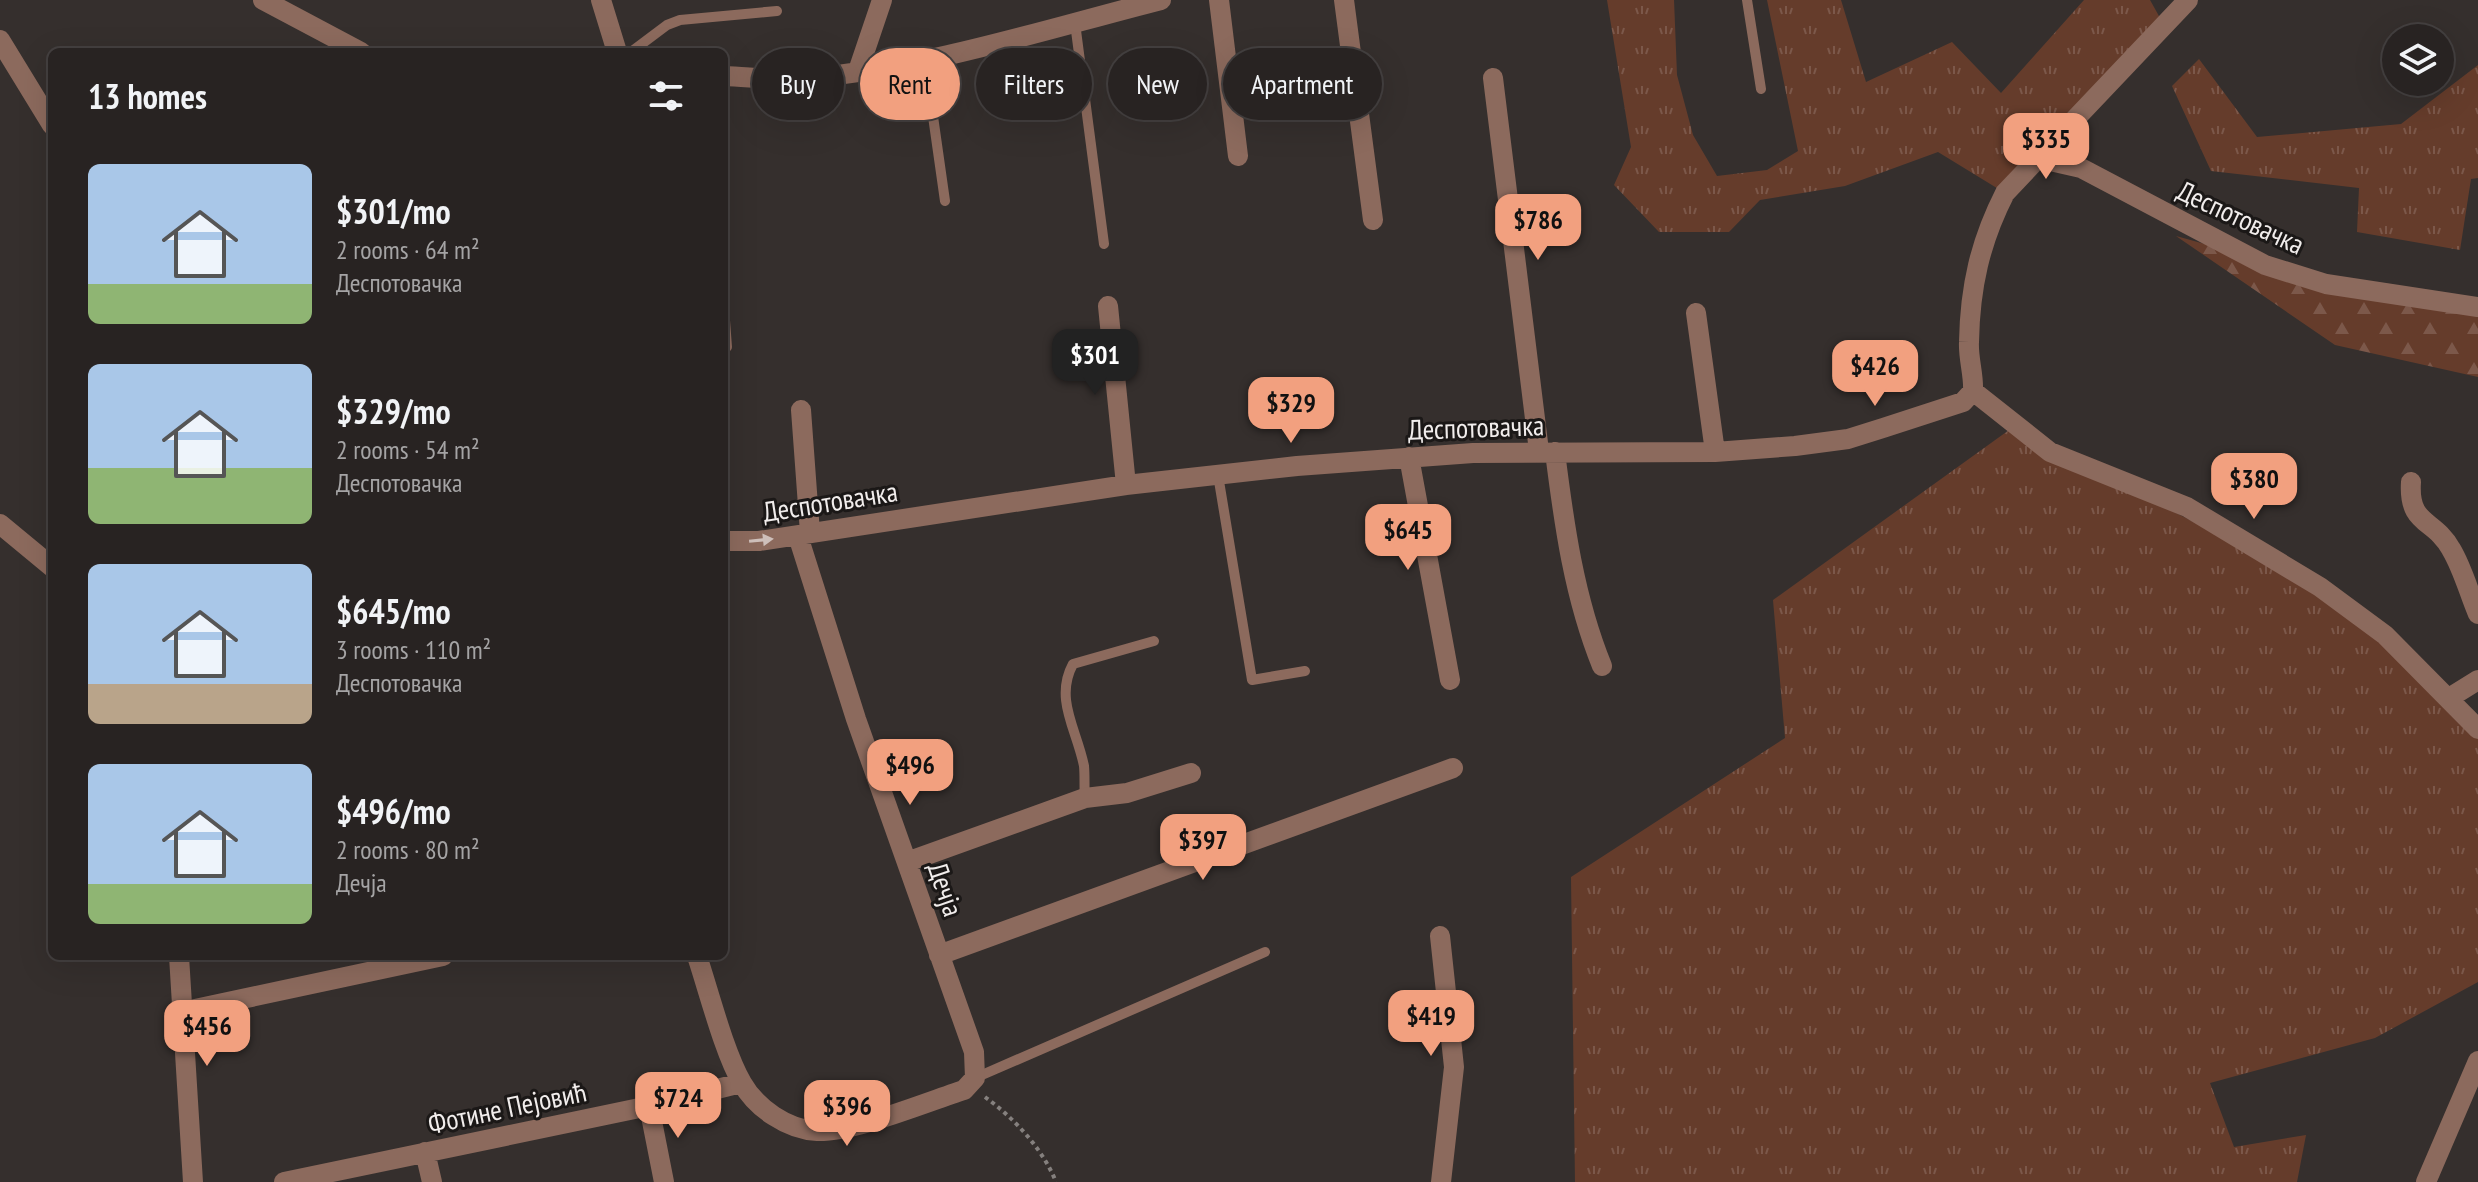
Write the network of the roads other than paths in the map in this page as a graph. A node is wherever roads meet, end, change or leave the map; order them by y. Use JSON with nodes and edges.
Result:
{"nodes":[{"id":1,"x":263,"y":0,"type":"edge"},
{"id":2,"x":601,"y":0,"type":"edge"},
{"id":3,"x":882,"y":0,"type":"edge"},
{"id":4,"x":1161,"y":0,"type":"edge"},
{"id":5,"x":1219,"y":0,"type":"edge"},
{"id":6,"x":1344,"y":0,"type":"edge"},
{"id":7,"x":1747,"y":0,"type":"edge"},
{"id":8,"x":2188,"y":0,"type":"edge"},
{"id":9,"x":1120,"y":5,"type":"edge"},
{"id":10,"x":777,"y":11,"type":"dead end"},
{"id":11,"x":1075,"y":23,"type":"junction"},
{"id":12,"x":0,"y":40,"type":"edge"},
{"id":13,"x":353,"y":48,"type":"edge"},
{"id":14,"x":616,"y":48,"type":"edge"},
{"id":15,"x":636,"y":48,"type":"edge"},
{"id":16,"x":960,"y":50,"type":"edge"},
{"id":17,"x":858,"y":71,"type":"joint"},
{"id":18,"x":728,"y":76,"type":"edge"},
{"id":19,"x":1493,"y":78,"type":"dead end"},
{"id":20,"x":1761,"y":89,"type":"dead end"},
{"id":21,"x":48,"y":118,"type":"edge"},
{"id":22,"x":934,"y":120,"type":"edge"},
{"id":23,"x":1238,"y":156,"type":"dead end"},
{"id":24,"x":2037,"y":158,"type":"junction"},
{"id":25,"x":945,"y":201,"type":"dead end"},
{"id":26,"x":1373,"y":220,"type":"dead end"},
{"id":27,"x":1104,"y":244,"type":"dead end"},
{"id":28,"x":1108,"y":306,"type":"dead end"},
{"id":29,"x":2478,"y":307,"type":"edge"},
{"id":30,"x":1696,"y":313,"type":"dead end"},
{"id":31,"x":1973,"y":391,"type":"junction"},
{"id":32,"x":801,"y":410,"type":"dead end"},
{"id":33,"x":1547,"y":451,"type":"junction"},
{"id":34,"x":1715,"y":452,"type":"junction"},
{"id":35,"x":1409,"y":457,"type":"junction"},
{"id":36,"x":1218,"y":475,"type":"junction"},
{"id":37,"x":2411,"y":482,"type":"dead end"},
{"id":38,"x":1126,"y":485,"type":"junction"},
{"id":39,"x":0,"y":524,"type":"edge"},
{"id":40,"x":804,"y":534,"type":"junction"},
{"id":41,"x":728,"y":541,"type":"edge"},
{"id":42,"x":48,"y":564,"type":"edge"},
{"id":43,"x":2478,"y":614,"type":"edge"},
{"id":44,"x":1154,"y":641,"type":"dead end"},
{"id":45,"x":1602,"y":666,"type":"dead end"},
{"id":46,"x":1305,"y":671,"type":"dead end"},
{"id":47,"x":1450,"y":680,"type":"dead end"},
{"id":48,"x":2478,"y":680,"type":"edge"},
{"id":49,"x":2449,"y":698,"type":"junction"},
{"id":50,"x":2478,"y":729,"type":"edge"},
{"id":51,"x":1453,"y":768,"type":"dead end"},
{"id":52,"x":1191,"y":773,"type":"dead end"},
{"id":53,"x":1085,"y":798,"type":"junction"},
{"id":54,"x":907,"y":862,"type":"junction"},
{"id":55,"x":1440,"y":936,"type":"dead end"},
{"id":56,"x":1265,"y":952,"type":"dead end"},
{"id":57,"x":939,"y":955,"type":"junction"},
{"id":58,"x":179,"y":960,"type":"edge"},
{"id":59,"x":424,"y":960,"type":"edge"},
{"id":60,"x":698,"y":960,"type":"edge"},
{"id":61,"x":181,"y":1012,"type":"junction"},
{"id":62,"x":2478,"y":1061,"type":"edge"},
{"id":63,"x":973,"y":1082,"type":"junction"},
{"id":64,"x":741,"y":1083,"type":"junction"},
{"id":65,"x":649,"y":1106,"type":"junction"},
{"id":66,"x":425,"y":1152,"type":"junction"},
{"id":67,"x":193,"y":1182,"type":"edge"},
{"id":68,"x":284,"y":1182,"type":"edge"},
{"id":69,"x":432,"y":1182,"type":"edge"},
{"id":70,"x":664,"y":1182,"type":"edge"},
{"id":71,"x":1441,"y":1182,"type":"edge"},
{"id":72,"x":2426,"y":1182,"type":"edge"}],
"edges":[{"from":1,"to":13,"type":"street"},
{"from":2,"to":14,"type":"street"},
{"from":3,"to":17,"type":"street"},
{"from":4,"to":9,"type":"street"},
{"from":5,"to":23,"type":"street"},
{"from":6,"to":26,"type":"street"},
{"from":7,"to":20,"type":"lane"},
{"from":8,"to":24,"type":"street"},
{"from":9,"to":11,"type":"street"},
{"from":10,"to":15,"type":"lane"},
{"from":11,"to":16,"type":"street"},
{"from":11,"to":27,"type":"lane"},
{"from":12,"to":21,"type":"street"},
{"from":17,"to":18,"type":"street"},
{"from":19,"to":33,"type":"street"},
{"from":22,"to":25,"type":"lane"},
{"from":24,"to":29,"type":"street","name":"Деспотовачка"},
{"from":24,"to":31,"type":"street"},
{"from":28,"to":38,"type":"street"},
{"from":30,"to":34,"type":"street"},
{"from":31,"to":34,"type":"street","name":"Деспотовачка"},
{"from":31,"to":49,"type":"street"},
{"from":32,"to":40,"type":"street","name":"Дечја"},
{"from":33,"to":34,"type":"street","name":"Деспотовачка"},
{"from":33,"to":35,"type":"street","name":"Деспотовачка"},
{"from":33,"to":45,"type":"street"},
{"from":35,"to":36,"type":"street","name":"Деспотовачка"},
{"from":35,"to":47,"type":"street"},
{"from":36,"to":38,"type":"street","name":"Деспотовачка"},
{"from":36,"to":46,"type":"lane"},
{"from":37,"to":43,"type":"street"},
{"from":38,"to":40,"type":"street","name":"Деспотовачка"},
{"from":39,"to":42,"type":"street"},
{"from":41,"to":40,"type":"street","name":"Деспотовачка","one_way":true},
{"from":40,"to":54,"type":"street","name":"Дечја"},
{"from":44,"to":53,"type":"lane"},
{"from":48,"to":49,"type":"street"},
{"from":49,"to":50,"type":"street"},
{"from":51,"to":57,"type":"street"},
{"from":52,"to":53,"type":"street"},
{"from":53,"to":54,"type":"street"},
{"from":54,"to":57,"type":"street","name":"Дечја"},
{"from":55,"to":71,"type":"street"},
{"from":56,"to":63,"type":"lane"},
{"from":57,"to":63,"type":"street","name":"Дечја"},
{"from":58,"to":61,"type":"street"},
{"from":59,"to":61,"type":"street"},
{"from":60,"to":64,"type":"street"},
{"from":61,"to":67,"type":"street"},
{"from":62,"to":72,"type":"street"},
{"from":63,"to":64,"type":"street"},
{"from":64,"to":65,"type":"street","name":"Фотине Пејовић"},
{"from":65,"to":66,"type":"street","name":"Фотине Пејовић"},
{"from":65,"to":70,"type":"street"},
{"from":66,"to":68,"type":"street","name":"Фотине Пејовић"},
{"from":66,"to":69,"type":"street"}]}
